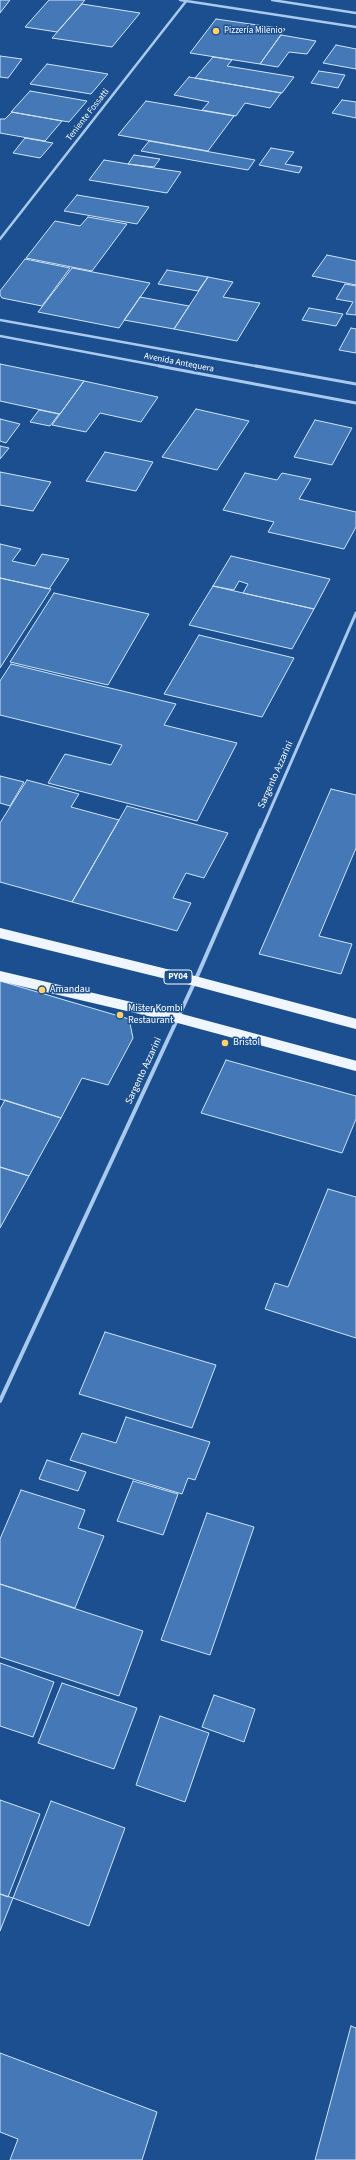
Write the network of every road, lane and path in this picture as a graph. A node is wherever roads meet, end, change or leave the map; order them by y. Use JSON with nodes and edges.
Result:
{"nodes":[{"id":1,"x":180,"y":0,"type":"edge"},
{"id":2,"x":186,"y":0,"type":"edge"},
{"id":3,"x":272,"y":0,"type":"edge"},
{"id":4,"x":356,"y":13,"type":"edge"},
{"id":5,"x":356,"y":27,"type":"edge"},
{"id":6,"x":0,"y":239,"type":"edge"},
{"id":7,"x":0,"y":320,"type":"edge"},
{"id":8,"x":0,"y":336,"type":"edge"},
{"id":9,"x":356,"y":384,"type":"edge"},
{"id":10,"x":356,"y":403,"type":"edge"},
{"id":11,"x":356,"y":613,"type":"edge"},
{"id":12,"x":0,"y":933,"type":"edge"},
{"id":13,"x":0,"y":976,"type":"edge"},
{"id":14,"x":195,"y":981,"type":"junction"},
{"id":15,"x":178,"y":1018,"type":"junction"},
{"id":16,"x":356,"y":1024,"type":"edge"},
{"id":17,"x":356,"y":1066,"type":"edge"},
{"id":18,"x":0,"y":1401,"type":"edge"}],
"edges":[{"from":1,"to":2,"type":"street"},
{"from":2,"to":5,"type":"street"},
{"from":2,"to":6,"type":"street","name":"Teniente Fossatti"},
{"from":3,"to":4,"type":"street"},
{"from":7,"to":9,"type":"street","name":"Avenida Antequera"},
{"from":8,"to":10,"type":"street","name":"Avenida Antequera"},
{"from":11,"to":14,"type":"street","name":"Sargento Azzarini"},
{"from":12,"to":14,"type":"main road","number":"PY04"},
{"from":13,"to":15,"type":"main road"},
{"from":14,"to":15,"type":"street","name":"Sargento Azzarini"},
{"from":14,"to":16,"type":"main road","number":"PY04"},
{"from":15,"to":17,"type":"main road"},
{"from":15,"to":18,"type":"street","name":"Sargento Azzarini"}]}
